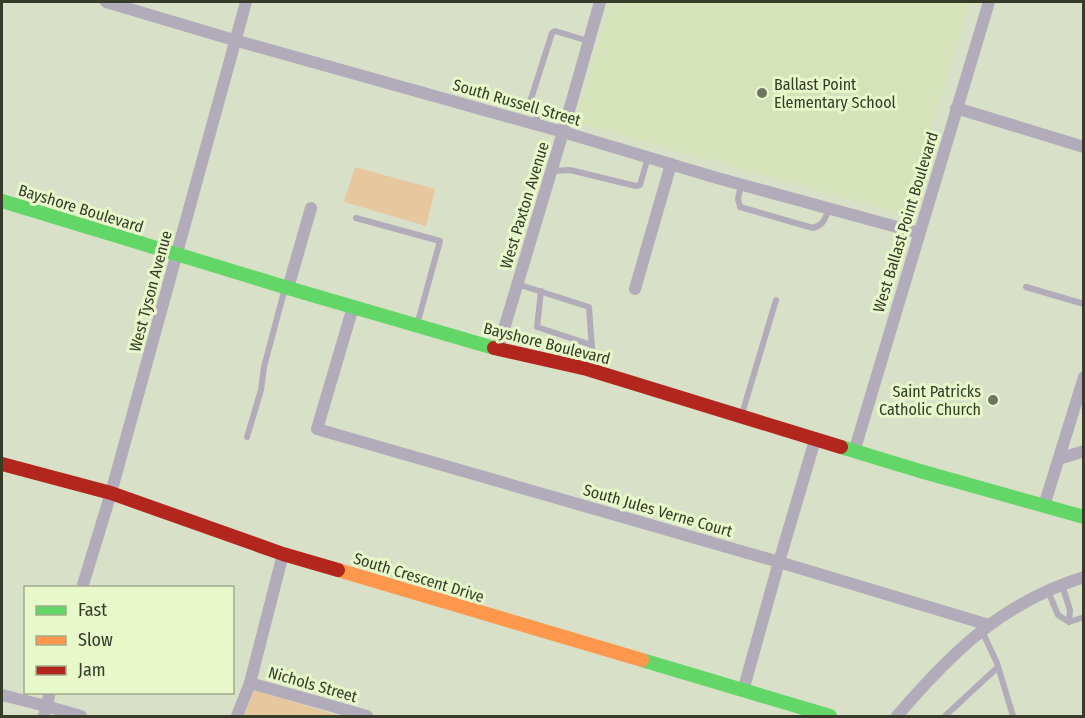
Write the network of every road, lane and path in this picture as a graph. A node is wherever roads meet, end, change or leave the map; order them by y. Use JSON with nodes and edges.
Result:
{"nodes":[{"id":1,"x":106,"y":2,"type":"edge"},
{"id":2,"x":246,"y":2,"type":"edge"},
{"id":3,"x":600,"y":2,"type":"edge"},
{"id":4,"x":989,"y":2,"type":"edge"},
{"id":5,"x":234,"y":40,"type":"junction"},
{"id":6,"x":589,"y":42,"type":"junction"},
{"id":7,"x":956,"y":108,"type":"junction"},
{"id":8,"x":537,"y":124,"type":"junction"},
{"id":9,"x":564,"y":132,"type":"junction"},
{"id":10,"x":1083,"y":147,"type":"edge"},
{"id":11,"x":648,"y":158,"type":"junction"},
{"id":12,"x":671,"y":164,"type":"junction"},
{"id":13,"x":551,"y":171,"type":"junction"},
{"id":14,"x":741,"y":185,"type":"junction"},
{"id":15,"x":2,"y":201,"type":"edge"},
{"id":16,"x":311,"y":208,"type":"dead end"},
{"id":17,"x":829,"y":208,"type":"junction"},
{"id":18,"x":357,"y":218,"type":"dead end"},
{"id":19,"x":919,"y":233,"type":"junction"},
{"id":20,"x":177,"y":255,"type":"junction"},
{"id":21,"x":517,"y":285,"type":"junction"},
{"id":22,"x":287,"y":287,"type":"junction"},
{"id":23,"x":1026,"y":287,"type":"dead end"},
{"id":24,"x":635,"y":289,"type":"dead end"},
{"id":25,"x":541,"y":291,"type":"junction"},
{"id":26,"x":776,"y":300,"type":"dead end"},
{"id":27,"x":1083,"y":304,"type":"edge"},
{"id":28,"x":353,"y":307,"type":"junction"},
{"id":29,"x":417,"y":325,"type":"junction"},
{"id":30,"x":592,"y":345,"type":"junction"},
{"id":31,"x":498,"y":349,"type":"junction"},
{"id":32,"x":587,"y":369,"type":"junction"},
{"id":33,"x":1083,"y":377,"type":"edge"},
{"id":34,"x":741,"y":417,"type":"junction"},
{"id":35,"x":247,"y":437,"type":"dead end"},
{"id":36,"x":815,"y":440,"type":"junction"},
{"id":37,"x":1083,"y":451,"type":"edge"},
{"id":38,"x":854,"y":452,"type":"junction"},
{"id":39,"x":1059,"y":459,"type":"junction"},
{"id":40,"x":2,"y":464,"type":"edge"},
{"id":41,"x":111,"y":493,"type":"junction"},
{"id":42,"x":1044,"y":506,"type":"junction"},
{"id":43,"x":1083,"y":517,"type":"edge"},
{"id":44,"x":284,"y":554,"type":"junction"},
{"id":45,"x":778,"y":562,"type":"junction"},
{"id":46,"x":1083,"y":577,"type":"edge"},
{"id":47,"x":1062,"y":585,"type":"junction"},
{"id":48,"x":83,"y":586,"type":"edge"},
{"id":49,"x":1048,"y":591,"type":"junction"},
{"id":50,"x":1083,"y":617,"type":"edge"},
{"id":51,"x":1069,"y":622,"type":"junction"},
{"id":52,"x":985,"y":628,"type":"junction"},
{"id":53,"x":998,"y":667,"type":"junction"},
{"id":54,"x":250,"y":683,"type":"junction"},
{"id":55,"x":743,"y":691,"type":"junction"},
{"id":56,"x":50,"y":694,"type":"edge"},
{"id":57,"x":2,"y":695,"type":"edge"},
{"id":58,"x":45,"y":711,"type":"edge"},
{"id":59,"x":81,"y":717,"type":"edge"},
{"id":60,"x":237,"y":717,"type":"edge"},
{"id":61,"x":367,"y":717,"type":"edge"},
{"id":62,"x":830,"y":717,"type":"edge"},
{"id":63,"x":897,"y":717,"type":"edge"},
{"id":64,"x":947,"y":717,"type":"edge"},
{"id":65,"x":1013,"y":717,"type":"edge"}],
"edges":[{"from":1,"to":5,"type":"street","name":"South Russell Street"},
{"from":2,"to":5,"type":"street","name":"West Tyson Avenue"},
{"from":3,"to":6,"type":"street","name":"West Paxton Avenue"},
{"from":4,"to":7,"type":"street","name":"West Ballast Point Boulevard"},
{"from":5,"to":8,"type":"street","name":"South Russell Street"},
{"from":5,"to":20,"type":"street","name":"West Tyson Avenue"},
{"from":6,"to":8,"type":"lane"},
{"from":6,"to":9,"type":"street","name":"West Paxton Avenue"},
{"from":7,"to":10,"type":"street"},
{"from":7,"to":19,"type":"street","name":"West Ballast Point Boulevard"},
{"from":8,"to":9,"type":"street","name":"South Russell Street"},
{"from":9,"to":11,"type":"street","name":"South Russell Street"},
{"from":9,"to":13,"type":"street","name":"West Paxton Avenue"},
{"from":11,"to":12,"type":"street","name":"South Russell Street"},
{"from":11,"to":13,"type":"lane"},
{"from":12,"to":14,"type":"street","name":"South Russell Street"},
{"from":12,"to":24,"type":"street"},
{"from":13,"to":21,"type":"street","name":"West Paxton Avenue"},
{"from":14,"to":17,"type":"street","name":"South Russell Street"},
{"from":14,"to":17,"type":"lane"},
{"from":15,"to":20,"type":"street","name":"Bayshore Boulevard"},
{"from":16,"to":22,"type":"street"},
{"from":17,"to":19,"type":"street","name":"South Russell Street"},
{"from":18,"to":29,"type":"lane"},
{"from":19,"to":38,"type":"street","name":"West Ballast Point Boulevard"},
{"from":20,"to":22,"type":"street","name":"Bayshore Boulevard"},
{"from":20,"to":41,"type":"street","name":"West Tyson Avenue"},
{"from":21,"to":25,"type":"lane"},
{"from":21,"to":31,"type":"street","name":"West Paxton Avenue"},
{"from":22,"to":28,"type":"street","name":"Bayshore Boulevard"},
{"from":22,"to":35,"type":"lane"},
{"from":23,"to":27,"type":"lane"},
{"from":25,"to":30,"type":"lane"},
{"from":25,"to":30,"type":"lane"},
{"from":26,"to":34,"type":"lane"},
{"from":28,"to":29,"type":"street","name":"Bayshore Boulevard"},
{"from":28,"to":45,"type":"street","name":"South Jules Verne Court"},
{"from":29,"to":31,"type":"street","name":"Bayshore Boulevard"},
{"from":30,"to":32,"type":"lane"},
{"from":31,"to":32,"type":"street","name":"Bayshore Boulevard"},
{"from":32,"to":34,"type":"street","name":"Bayshore Boulevard"},
{"from":33,"to":39,"type":"street"},
{"from":34,"to":36,"type":"street","name":"Bayshore Boulevard"},
{"from":36,"to":38,"type":"street","name":"Bayshore Boulevard"},
{"from":36,"to":45,"type":"street"},
{"from":37,"to":39,"type":"street"},
{"from":38,"to":42,"type":"street","name":"Bayshore Boulevard"},
{"from":39,"to":42,"type":"street"},
{"from":40,"to":41,"type":"street","name":"South Crescent Drive"},
{"from":41,"to":44,"type":"street","name":"South Crescent Drive"},
{"from":41,"to":48,"type":"street","name":"West Tyson Avenue"},
{"from":42,"to":43,"type":"street","name":"Bayshore Boulevard"},
{"from":44,"to":54,"type":"street"},
{"from":44,"to":55,"type":"street","name":"South Crescent Drive"},
{"from":45,"to":52,"type":"street","name":"South Jules Verne Court"},
{"from":45,"to":55,"type":"street"},
{"from":46,"to":47,"type":"street"},
{"from":47,"to":49,"type":"street"},
{"from":47,"to":51,"type":"lane"},
{"from":49,"to":51,"type":"lane"},
{"from":49,"to":52,"type":"street"},
{"from":50,"to":51,"type":"lane"},
{"from":52,"to":53,"type":"lane"},
{"from":52,"to":63,"type":"street"},
{"from":53,"to":64,"type":"lane"},
{"from":53,"to":65,"type":"lane"},
{"from":54,"to":60,"type":"street"},
{"from":54,"to":61,"type":"street","name":"Nichols Street"},
{"from":55,"to":62,"type":"street","name":"South Crescent Drive"},
{"from":56,"to":58,"type":"street"},
{"from":57,"to":58,"type":"street"},
{"from":58,"to":59,"type":"street"}]}
